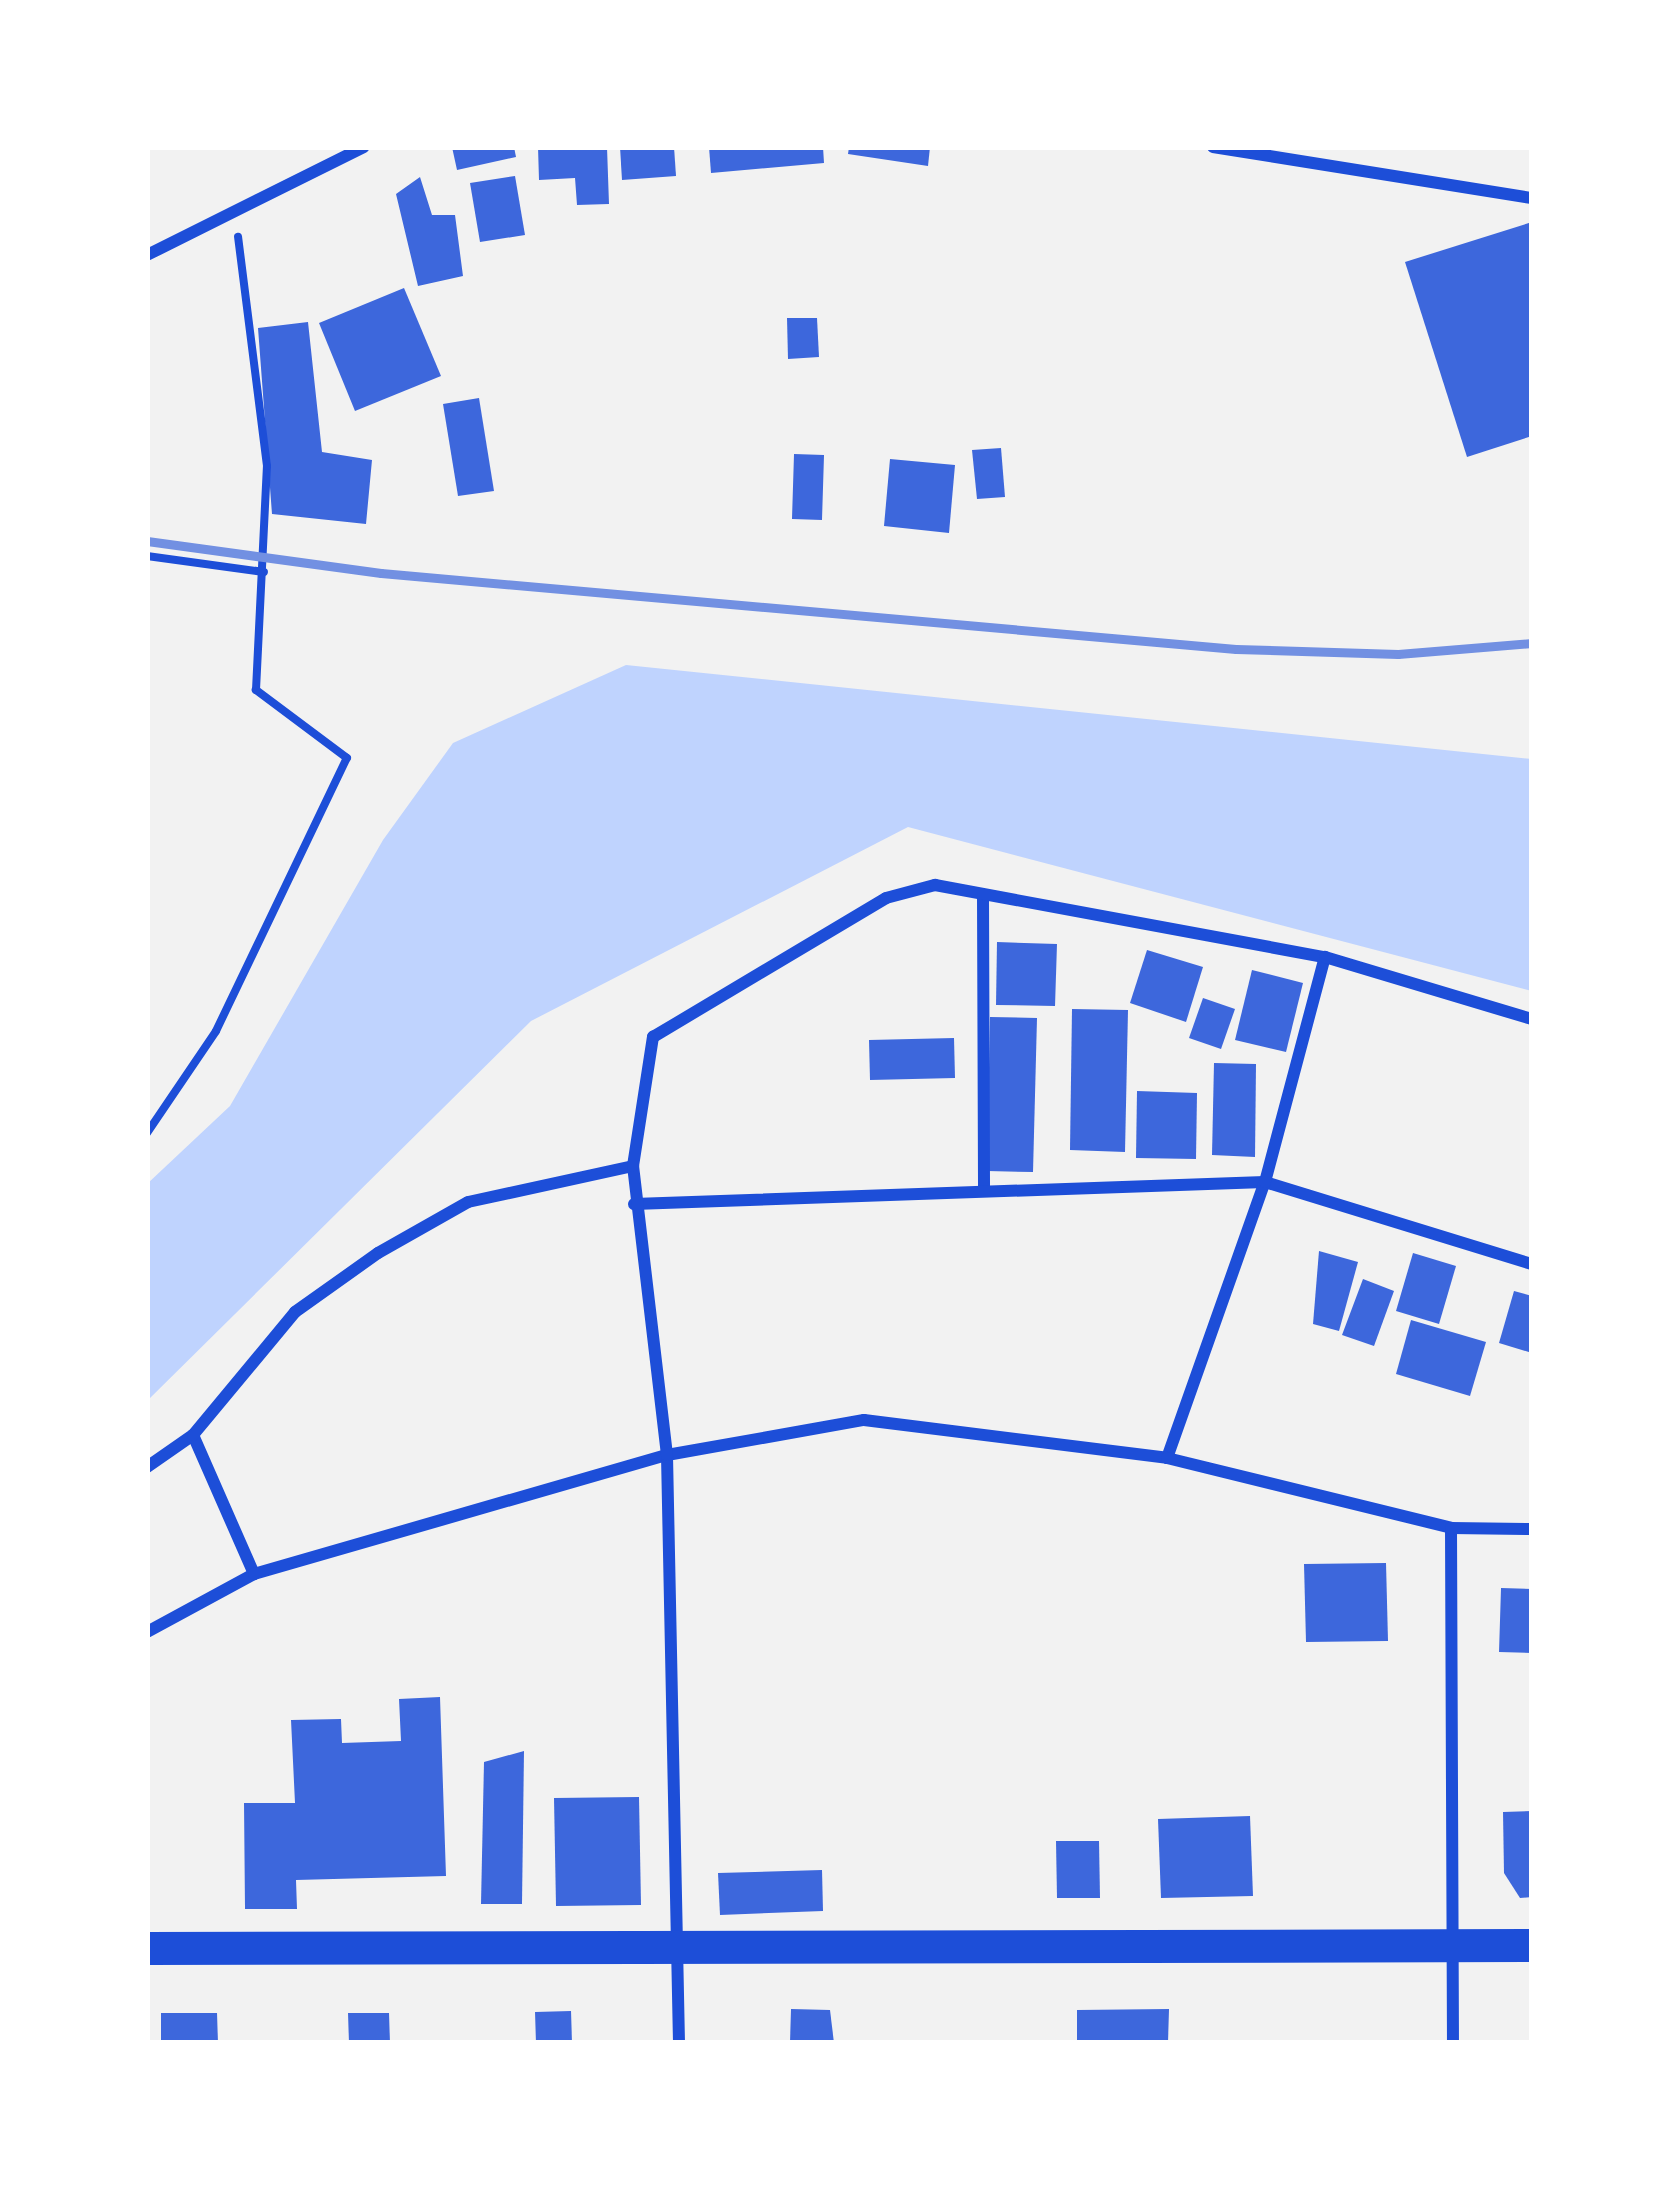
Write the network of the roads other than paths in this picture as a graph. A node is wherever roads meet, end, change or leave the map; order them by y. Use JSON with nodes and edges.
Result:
{"nodes":[{"id":1,"x":364,"y":147,"type":"edge"},
{"id":2,"x":1213,"y":147,"type":"edge"},
{"id":3,"x":1532,"y":198,"type":"edge"},
{"id":4,"x":147,"y":255,"type":"edge"},
{"id":5,"x":983,"y":896,"type":"junction"},
{"id":6,"x":1324,"y":957,"type":"junction"},
{"id":7,"x":1532,"y":1018,"type":"edge"},
{"id":8,"x":633,"y":1166,"type":"junction"},
{"id":9,"x":1265,"y":1182,"type":"junction"},
{"id":10,"x":984,"y":1187,"type":"junction"},
{"id":11,"x":634,"y":1204,"type":"junction"},
{"id":12,"x":1532,"y":1264,"type":"edge"},
{"id":13,"x":193,"y":1435,"type":"junction"},
{"id":14,"x":667,"y":1455,"type":"junction"},
{"id":15,"x":1167,"y":1457,"type":"junction"},
{"id":16,"x":147,"y":1467,"type":"edge"},
{"id":17,"x":1451,"y":1528,"type":"junction"},
{"id":18,"x":1532,"y":1528,"type":"edge"},
{"id":19,"x":254,"y":1574,"type":"junction"},
{"id":20,"x":147,"y":1633,"type":"edge"},
{"id":21,"x":1452,"y":1945,"type":"junction"},
{"id":22,"x":1532,"y":1945,"type":"edge"},
{"id":23,"x":680,"y":1947,"type":"junction"},
{"id":24,"x":147,"y":1948,"type":"edge"},
{"id":25,"x":679,"y":2043,"type":"edge"},
{"id":26,"x":1453,"y":2043,"type":"edge"}],
"edges":[{"from":1,"to":4,"type":"street"},
{"from":2,"to":3,"type":"street"},
{"from":5,"to":6,"type":"street"},
{"from":5,"to":8,"type":"street"},
{"from":5,"to":10,"type":"street"},
{"from":6,"to":7,"type":"street"},
{"from":6,"to":9,"type":"street"},
{"from":8,"to":11,"type":"street"},
{"from":8,"to":13,"type":"street"},
{"from":9,"to":10,"type":"street"},
{"from":9,"to":12,"type":"street"},
{"from":9,"to":15,"type":"street"},
{"from":10,"to":11,"type":"street"},
{"from":11,"to":14,"type":"street"},
{"from":13,"to":16,"type":"street"},
{"from":13,"to":19,"type":"street"},
{"from":14,"to":15,"type":"street"},
{"from":14,"to":19,"type":"street"},
{"from":14,"to":23,"type":"street"},
{"from":15,"to":17,"type":"street"},
{"from":17,"to":18,"type":"street"},
{"from":17,"to":21,"type":"street"},
{"from":19,"to":20,"type":"street"},
{"from":21,"to":22,"type":"highway"},
{"from":21,"to":23,"type":"highway"},
{"from":21,"to":26,"type":"street"},
{"from":23,"to":24,"type":"highway"},
{"from":23,"to":25,"type":"street"}]}
